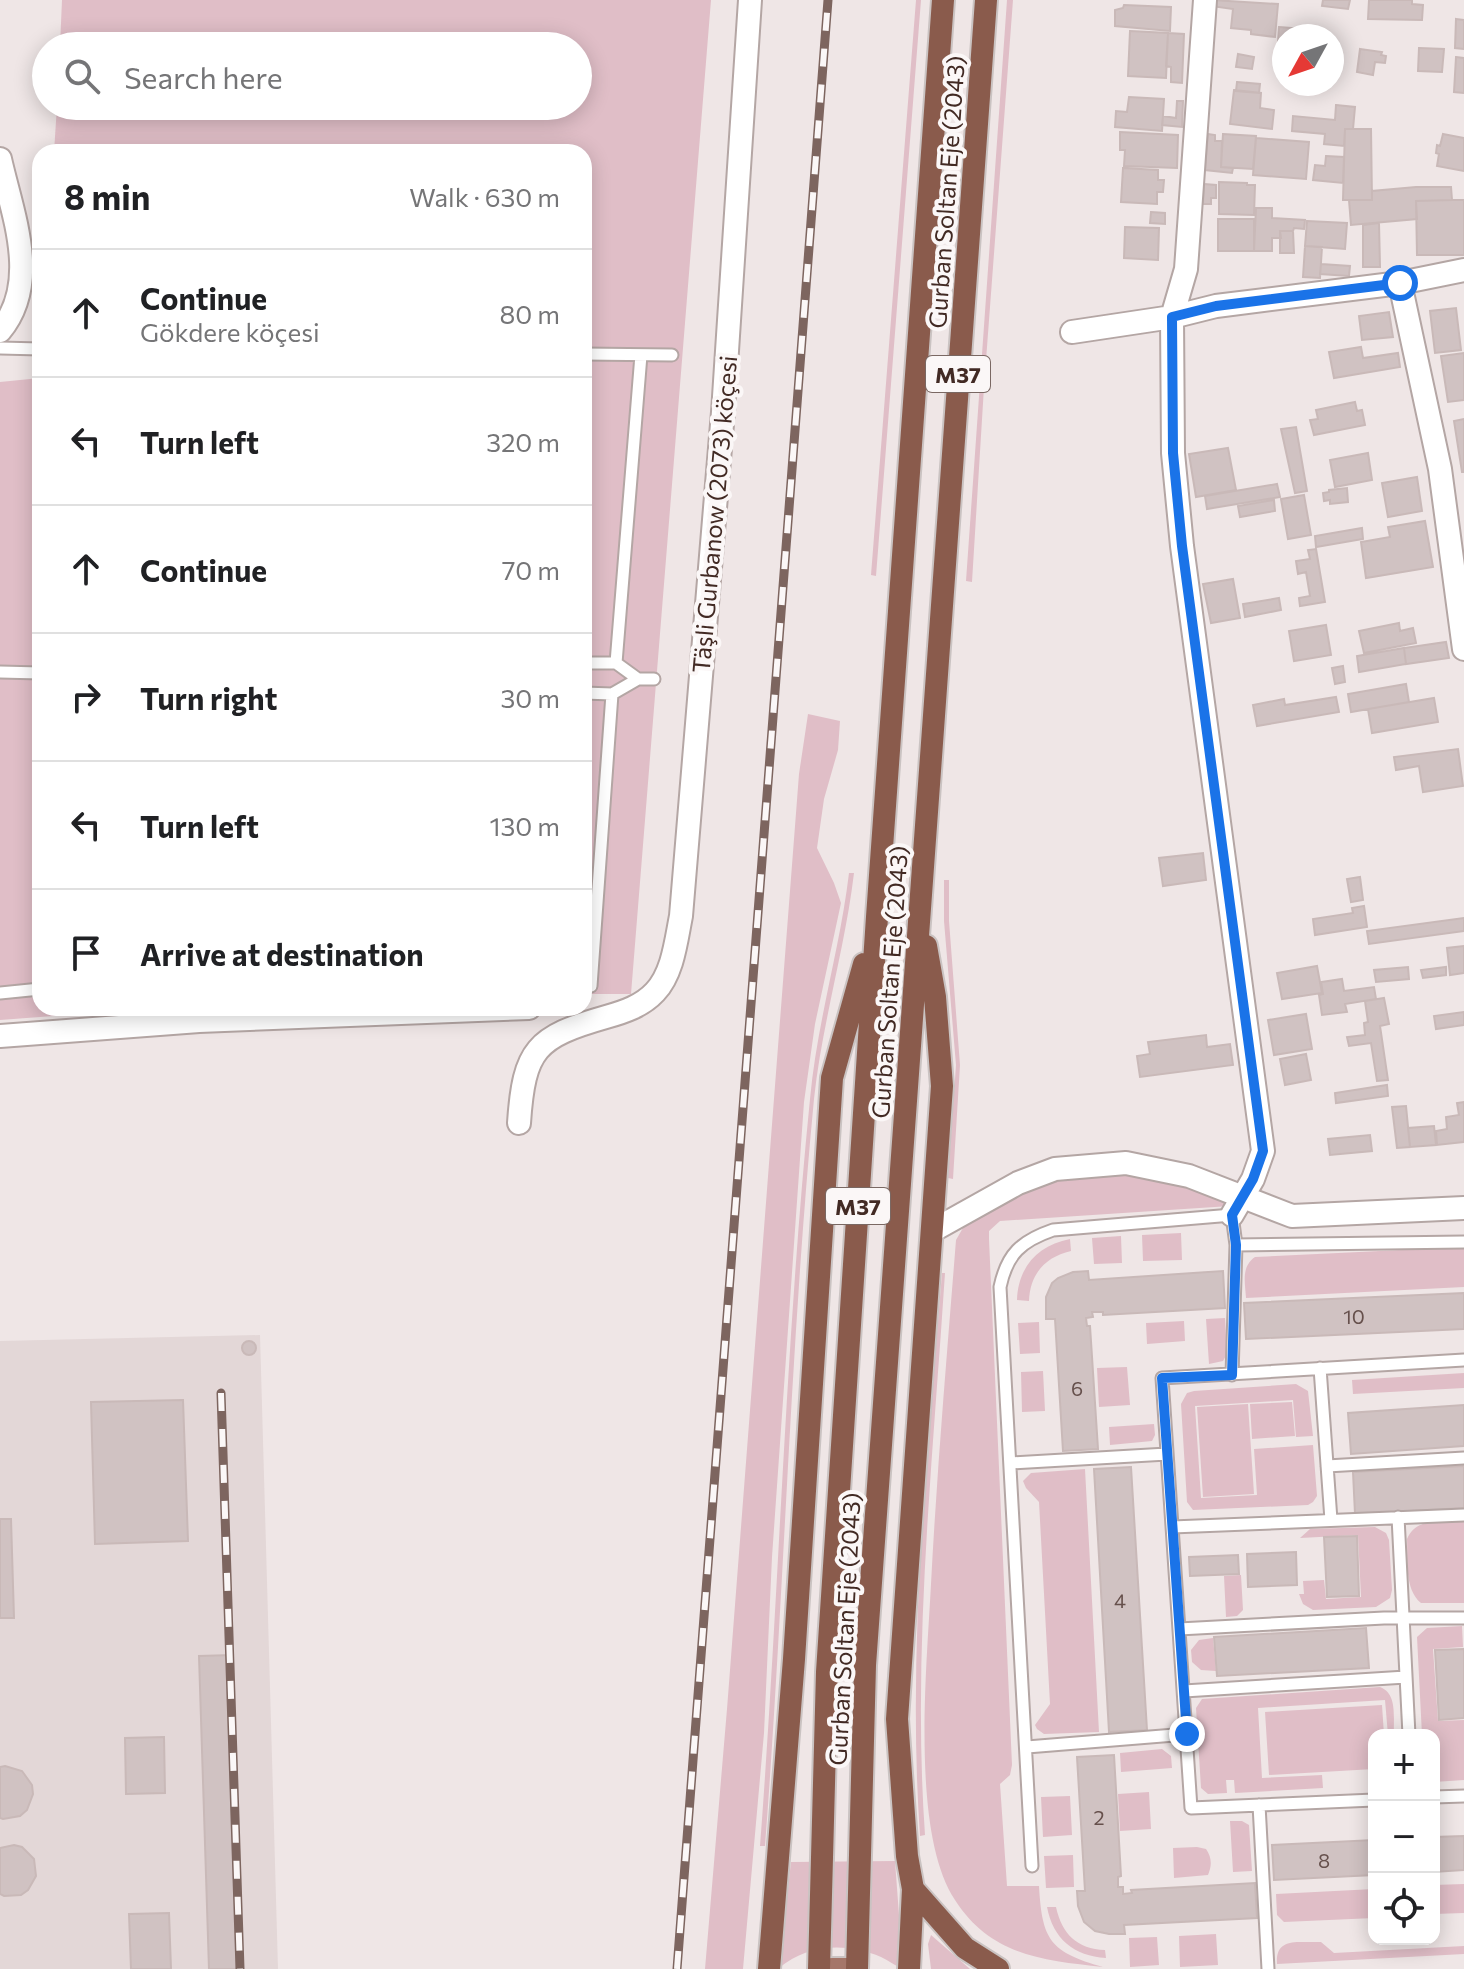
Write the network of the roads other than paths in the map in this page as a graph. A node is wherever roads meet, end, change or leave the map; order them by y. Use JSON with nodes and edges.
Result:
{"nodes":[{"id":1,"x":750,"y":0,"type":"edge"},
{"id":2,"x":943,"y":0,"type":"edge"},
{"id":3,"x":986,"y":0,"type":"edge"},
{"id":4,"x":1205,"y":0,"type":"edge"},
{"id":5,"x":0,"y":159,"type":"edge"},
{"id":6,"x":1464,"y":270,"type":"edge"},
{"id":7,"x":1400,"y":283,"type":"junction"},
{"id":8,"x":1172,"y":317,"type":"junction"},
{"id":9,"x":0,"y":331,"type":"edge"},
{"id":10,"x":1072,"y":332,"type":"dead end"},
{"id":11,"x":0,"y":348,"type":"edge"},
{"id":12,"x":32,"y":349,"type":"edge"},
{"id":13,"x":592,"y":354,"type":"edge"},
{"id":14,"x":641,"y":355,"type":"junction"},
{"id":15,"x":672,"y":355,"type":"dead end"},
{"id":16,"x":1464,"y":649,"type":"edge"},
{"id":17,"x":592,"y":663,"type":"edge"},
{"id":18,"x":616,"y":663,"type":"junction"},
{"id":19,"x":0,"y":672,"type":"edge"},
{"id":20,"x":32,"y":673,"type":"edge"},
{"id":21,"x":638,"y":679,"type":"junction"},
{"id":22,"x":654,"y":679,"type":"dead end"},
{"id":23,"x":592,"y":693,"type":"edge"},
{"id":24,"x":612,"y":694,"type":"junction"},
{"id":25,"x":920,"y":911,"type":"junction"},
{"id":26,"x":877,"y":917,"type":"junction"},
{"id":27,"x":592,"y":946,"type":"edge"},
{"id":28,"x":32,"y":990,"type":"edge"},
{"id":29,"x":0,"y":993,"type":"edge"},
{"id":30,"x":592,"y":997,"type":"edge"},
{"id":31,"x":630,"y":1010,"type":"junction"},
{"id":32,"x":326,"y":1016,"type":"edge"},
{"id":33,"x":0,"y":1036,"type":"edge"},
{"id":34,"x":519,"y":1123,"type":"dead end"},
{"id":35,"x":1243,"y":1197,"type":"junction"},
{"id":36,"x":1464,"y":1208,"type":"edge"},
{"id":37,"x":932,"y":1231,"type":"junction"},
{"id":38,"x":1464,"y":1242,"type":"edge"},
{"id":39,"x":1236,"y":1245,"type":"junction"},
{"id":40,"x":1464,"y":1360,"type":"edge"},
{"id":41,"x":1320,"y":1368,"type":"junction"},
{"id":42,"x":1232,"y":1375,"type":"junction"},
{"id":43,"x":1167,"y":1454,"type":"junction"},
{"id":44,"x":1464,"y":1458,"type":"edge"},
{"id":45,"x":1011,"y":1463,"type":"junction"},
{"id":46,"x":1327,"y":1466,"type":"junction"},
{"id":47,"x":1464,"y":1515,"type":"edge"},
{"id":48,"x":1398,"y":1517,"type":"junction"},
{"id":49,"x":1331,"y":1520,"type":"junction"},
{"id":50,"x":1172,"y":1527,"type":"junction"},
{"id":51,"x":1464,"y":1618,"type":"edge"},
{"id":52,"x":1403,"y":1619,"type":"junction"},
{"id":53,"x":1179,"y":1629,"type":"junction"},
{"id":54,"x":1406,"y":1677,"type":"junction"},
{"id":55,"x":1184,"y":1691,"type":"junction"},
{"id":56,"x":1409,"y":1729,"type":"edge"},
{"id":57,"x":1187,"y":1734,"type":"junction"},
{"id":58,"x":1027,"y":1747,"type":"junction"},
{"id":59,"x":1464,"y":1796,"type":"edge"},
{"id":60,"x":1440,"y":1797,"type":"edge"},
{"id":61,"x":1368,"y":1800,"type":"edge"},
{"id":62,"x":1259,"y":1805,"type":"junction"},
{"id":63,"x":1032,"y":1866,"type":"dead end"},
{"id":64,"x":913,"y":1889,"type":"junction"},
{"id":65,"x":769,"y":1969,"type":"edge"},
{"id":66,"x":819,"y":1969,"type":"edge"},
{"id":67,"x":832,"y":1969,"type":"edge"},
{"id":68,"x":851,"y":1969,"type":"edge"},
{"id":69,"x":857,"y":1969,"type":"edge"},
{"id":70,"x":909,"y":1969,"type":"edge"},
{"id":71,"x":998,"y":1969,"type":"edge"},
{"id":72,"x":1268,"y":1969,"type":"edge"}],
"edges":[{"from":1,"to":31,"type":"street","name":"Täşli Gurbanow (2073) köçesi"},
{"from":2,"to":26,"type":"highway","name":"Gurban Soltan Eje (2043)","number":"M37"},
{"from":3,"to":25,"type":"highway","name":"Gurban Soltan Eje (2043)","number":"M37"},
{"from":4,"to":8,"type":"street"},
{"from":5,"to":9,"type":"street"},
{"from":6,"to":7,"type":"street"},
{"from":7,"to":8,"type":"street"},
{"from":7,"to":16,"type":"street"},
{"from":8,"to":10,"type":"street"},
{"from":8,"to":35,"type":"street"},
{"from":11,"to":12,"type":"lane"},
{"from":13,"to":14,"type":"lane"},
{"from":14,"to":15,"type":"lane"},
{"from":14,"to":18,"type":"lane"},
{"from":17,"to":18,"type":"lane"},
{"from":18,"to":21,"type":"lane"},
{"from":19,"to":20,"type":"lane"},
{"from":21,"to":22,"type":"lane"},
{"from":21,"to":24,"type":"lane"},
{"from":23,"to":24,"type":"lane"},
{"from":24,"to":27,"type":"lane"},
{"from":25,"to":37,"type":"highway"},
{"from":25,"to":69,"type":"highway","name":"Gurban Soltan Eje (2043)","number":"M37"},
{"from":26,"to":65,"type":"highway"},
{"from":26,"to":66,"type":"highway","name":"Gurban Soltan Eje (2043)","number":"M37"},
{"from":28,"to":29,"type":"lane"},
{"from":30,"to":31,"type":"street"},
{"from":31,"to":34,"type":"street"},
{"from":32,"to":33,"type":"street"},
{"from":35,"to":36,"type":"street"},
{"from":35,"to":37,"type":"street"},
{"from":35,"to":39,"type":"lane"},
{"from":35,"to":45,"type":"lane"},
{"from":37,"to":64,"type":"highway"},
{"from":38,"to":39,"type":"lane"},
{"from":39,"to":42,"type":"lane"},
{"from":40,"to":41,"type":"lane"},
{"from":41,"to":42,"type":"lane"},
{"from":41,"to":46,"type":"lane"},
{"from":42,"to":43,"type":"lane"},
{"from":43,"to":45,"type":"lane"},
{"from":43,"to":50,"type":"lane"},
{"from":44,"to":46,"type":"lane"},
{"from":45,"to":58,"type":"lane"},
{"from":46,"to":49,"type":"lane"},
{"from":47,"to":48,"type":"lane"},
{"from":48,"to":49,"type":"lane"},
{"from":48,"to":52,"type":"lane"},
{"from":49,"to":50,"type":"lane"},
{"from":50,"to":53,"type":"lane"},
{"from":51,"to":52,"type":"lane"},
{"from":52,"to":53,"type":"lane"},
{"from":52,"to":54,"type":"lane"},
{"from":53,"to":55,"type":"lane"},
{"from":54,"to":55,"type":"lane"},
{"from":54,"to":56,"type":"lane"},
{"from":55,"to":57,"type":"lane"},
{"from":57,"to":58,"type":"lane"},
{"from":57,"to":62,"type":"lane"},
{"from":58,"to":63,"type":"lane"},
{"from":59,"to":60,"type":"lane"},
{"from":61,"to":62,"type":"lane"},
{"from":62,"to":72,"type":"lane"},
{"from":64,"to":70,"type":"highway"},
{"from":64,"to":71,"type":"highway"},
{"from":67,"to":68,"type":"main road"}]}
